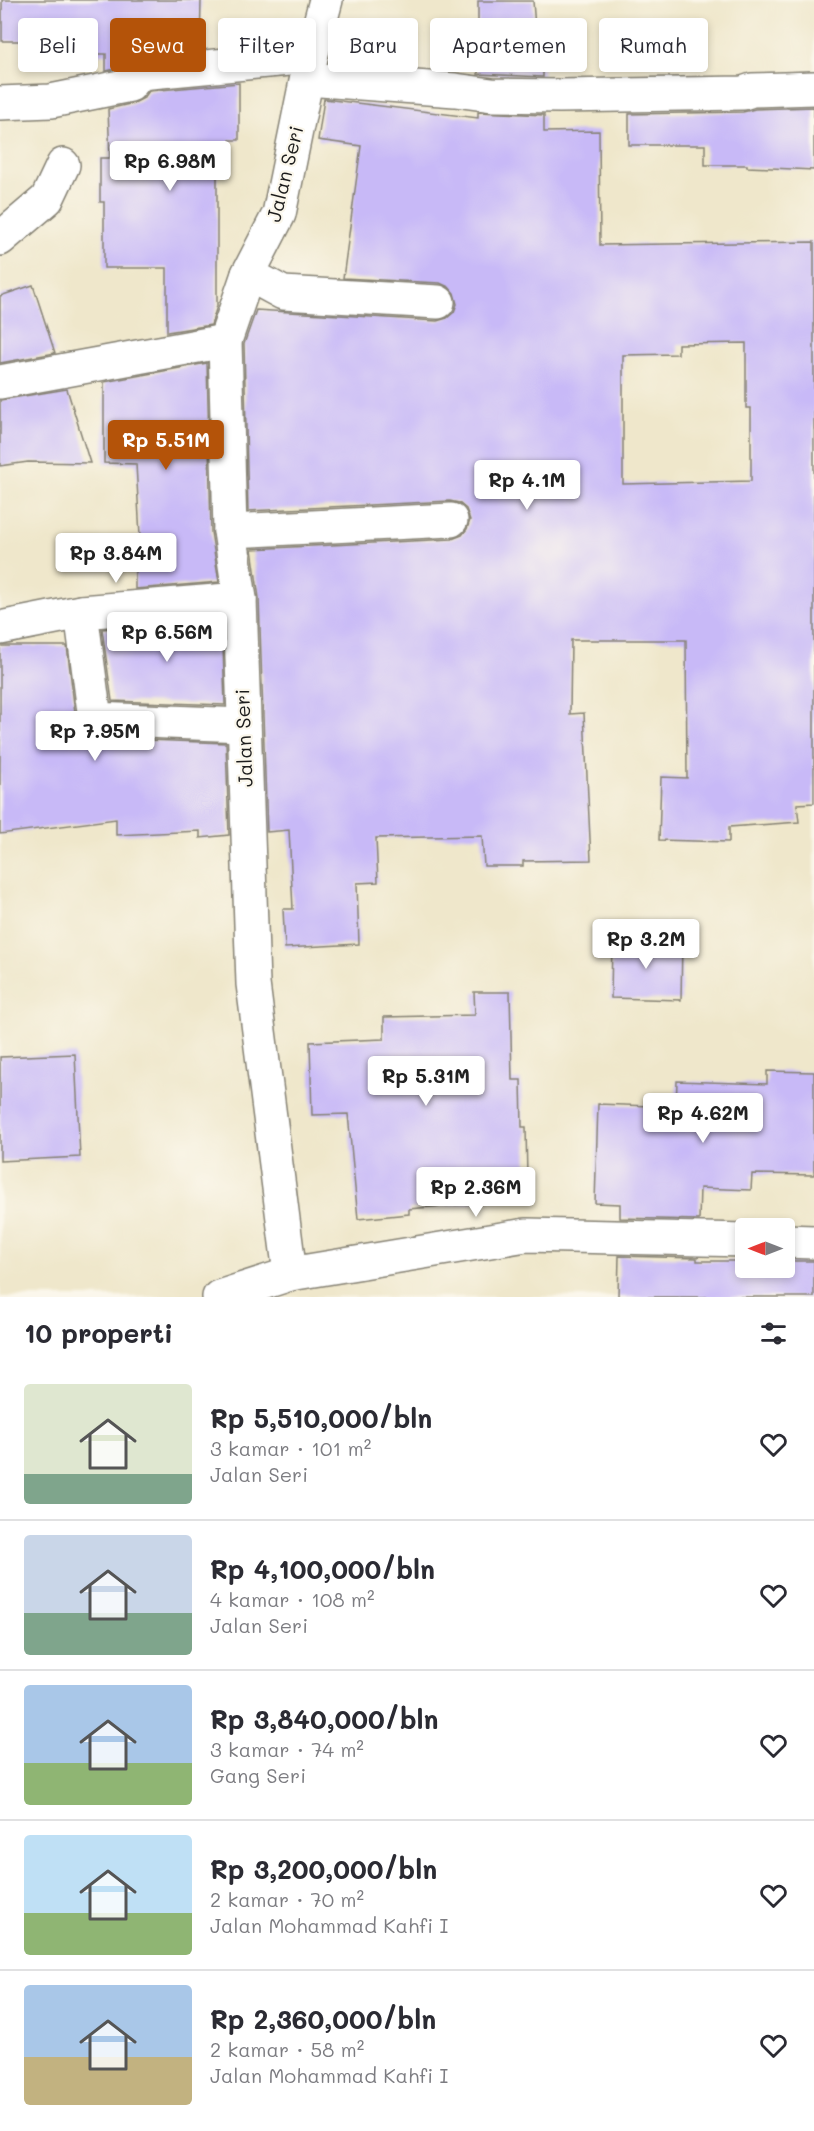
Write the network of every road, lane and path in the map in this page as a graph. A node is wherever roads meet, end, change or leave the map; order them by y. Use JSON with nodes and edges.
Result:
{"nodes":[{"id":1,"x":326,"y":0,"type":"edge"},
{"id":2,"x":316,"y":40,"type":"edge"},
{"id":3,"x":316,"y":69,"type":"edge"},
{"id":4,"x":218,"y":71,"type":"edge"},
{"id":5,"x":308,"y":72,"type":"edge"},
{"id":6,"x":814,"y":88,"type":"edge"},
{"id":7,"x":0,"y":103,"type":"edge"},
{"id":8,"x":63,"y":165,"type":"dead end"},
{"id":9,"x":0,"y":239,"type":"edge"},
{"id":10,"x":248,"y":274,"type":"junction"},
{"id":11,"x":438,"y":302,"type":"dead end"},
{"id":12,"x":225,"y":341,"type":"junction"},
{"id":13,"x":0,"y":382,"type":"edge"},
{"id":14,"x":451,"y":520,"type":"dead end"},
{"id":15,"x":231,"y":531,"type":"junction"},
{"id":16,"x":240,"y":599,"type":"junction"},
{"id":17,"x":81,"y":612,"type":"junction"},
{"id":18,"x":0,"y":628,"type":"edge"},
{"id":19,"x":243,"y":725,"type":"junction"},
{"id":20,"x":735,"y":1240,"type":"edge"},
{"id":21,"x":795,"y":1241,"type":"edge"},
{"id":22,"x":814,"y":1242,"type":"edge"},
{"id":23,"x":290,"y":1274,"type":"junction"},
{"id":24,"x":234,"y":1295,"type":"edge"}],
"edges":[{"from":1,"to":2,"type":"street","name":"Jalan Seri"},
{"from":3,"to":6,"type":"street"},
{"from":4,"to":7,"type":"street"},
{"from":5,"to":10,"type":"street","name":"Jalan Seri"},
{"from":8,"to":9,"type":"street"},
{"from":10,"to":11,"type":"street"},
{"from":10,"to":12,"type":"street","name":"Jalan Seri"},
{"from":12,"to":13,"type":"street"},
{"from":12,"to":15,"type":"street","name":"Jalan Seri"},
{"from":14,"to":15,"type":"street"},
{"from":15,"to":16,"type":"street","name":"Jalan Seri"},
{"from":16,"to":17,"type":"street"},
{"from":16,"to":19,"type":"street","name":"Jalan Seri"},
{"from":17,"to":18,"type":"street"},
{"from":17,"to":19,"type":"street"},
{"from":19,"to":23,"type":"street","name":"Jalan Seri"},
{"from":20,"to":23,"type":"street"},
{"from":21,"to":22,"type":"street"},
{"from":23,"to":24,"type":"street"}]}
